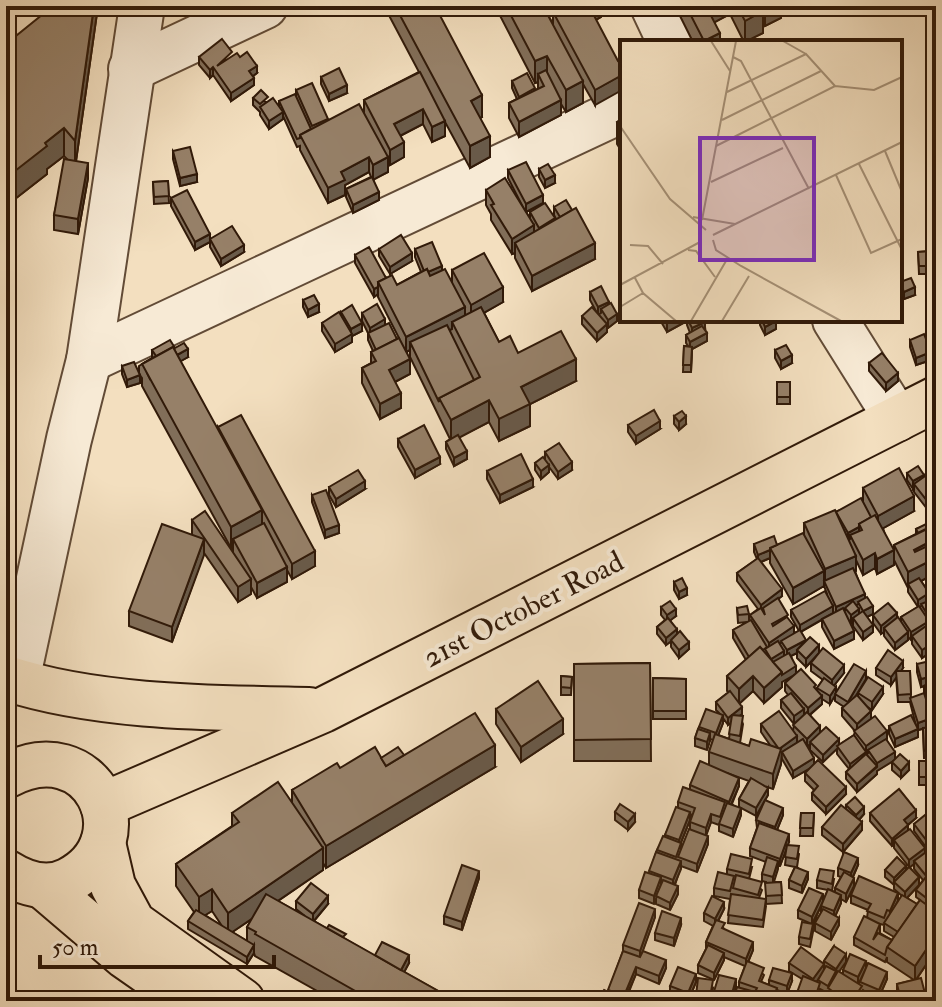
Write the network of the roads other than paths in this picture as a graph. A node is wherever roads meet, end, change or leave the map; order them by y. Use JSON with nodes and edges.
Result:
{"nodes":[{"id":1,"x":142,"y":6,"type":"edge"},
{"id":2,"x":265,"y":6,"type":"edge"},
{"id":3,"x":653,"y":6,"type":"edge"},
{"id":4,"x":669,"y":40,"type":"edge"},
{"id":5,"x":131,"y":69,"type":"junction"},
{"id":6,"x":620,"y":111,"type":"edge"},
{"id":7,"x":836,"y":322,"type":"edge"},
{"id":8,"x":89,"y":360,"type":"junction"},
{"id":9,"x":936,"y":399,"type":"edge"},
{"id":10,"x":897,"y":419,"type":"junction"},
{"id":11,"x":12,"y":680,"type":"edge"},
{"id":12,"x":323,"y":710,"type":"junction"},
{"id":13,"x":19,"y":763,"type":"edge"},
{"id":14,"x":103,"y":824,"type":"junction"},
{"id":15,"x":24,"y":879,"type":"edge"},
{"id":16,"x":189,"y":1001,"type":"edge"},
{"id":17,"x":242,"y":1001,"type":"edge"}],
"edges":[{"from":1,"to":5,"type":"street"},
{"from":2,"to":5,"type":"street"},
{"from":3,"to":4,"type":"street"},
{"from":5,"to":8,"type":"street"},
{"from":6,"to":8,"type":"street"},
{"from":7,"to":10,"type":"street"},
{"from":8,"to":11,"type":"street"},
{"from":9,"to":10,"type":"main road","name":"21st October Road"},
{"from":10,"to":12,"type":"main road","name":"21st October Road"},
{"from":11,"to":12,"type":"main road"},
{"from":12,"to":14,"type":"main road","name":"21st October Road"},
{"from":13,"to":14,"type":"main road"},
{"from":14,"to":15,"type":"main road"},
{"from":14,"to":17,"type":"main road"},
{"from":15,"to":16,"type":"main road"}]}
